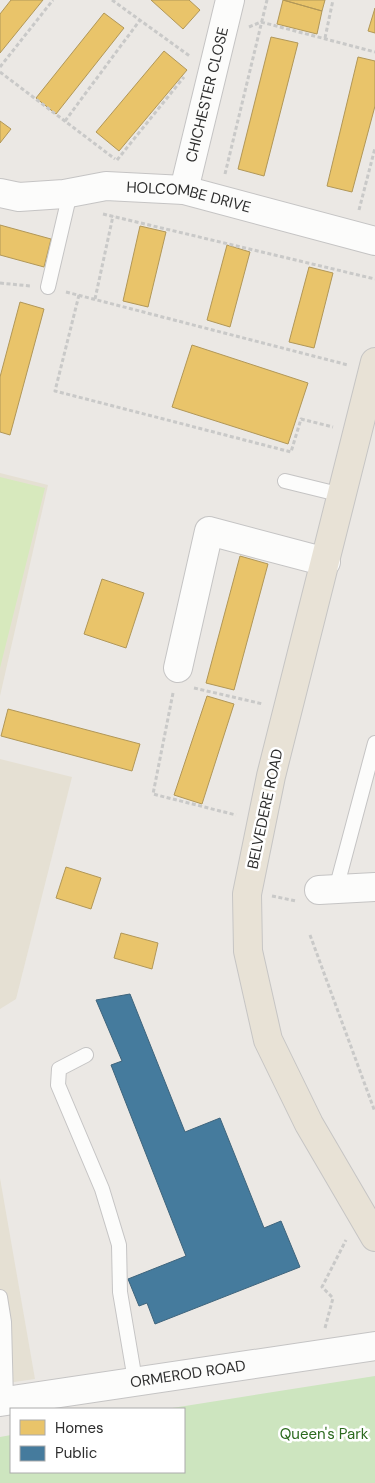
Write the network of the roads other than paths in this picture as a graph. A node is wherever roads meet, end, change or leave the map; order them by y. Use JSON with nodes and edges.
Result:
{"nodes":[{"id":1,"x":230,"y":0,"type":"edge"},
{"id":2,"x":184,"y":190,"type":"junction"},
{"id":3,"x":0,"y":193,"type":"edge"},
{"id":4,"x":68,"y":199,"type":"junction"},
{"id":5,"x":364,"y":238,"type":"edge"},
{"id":6,"x":48,"y":287,"type":"road end"},
{"id":7,"x":374,"y":367,"type":"edge"},
{"id":8,"x":364,"y":433,"type":"edge"},
{"id":9,"x":285,"y":481,"type":"dead end"},
{"id":10,"x":342,"y":495,"type":"junction"},
{"id":11,"x":326,"y":562,"type":"junction"},
{"id":12,"x":176,"y":676,"type":"road end"},
{"id":13,"x":375,"y":743,"type":"edge"},
{"id":14,"x":375,"y":887,"type":"edge"},
{"id":15,"x":328,"y":889,"type":"joint"},
{"id":16,"x":86,"y":1055,"type":"dead end"},
{"id":17,"x":375,"y":1237,"type":"edge"},
{"id":18,"x":0,"y":1297,"type":"edge"},
{"id":19,"x":2,"y":1341,"type":"edge"},
{"id":20,"x":375,"y":1346,"type":"edge"},
{"id":21,"x":135,"y":1380,"type":"junction"},
{"id":22,"x":3,"y":1401,"type":"edge"}],
"edges":[{"from":1,"to":2,"type":"street","name":"CHICHESTER CLOSE"},
{"from":2,"to":4,"type":"street","name":"HOLCOMBE DRIVE"},
{"from":2,"to":5,"type":"street","name":"HOLCOMBE DRIVE"},
{"from":3,"to":4,"type":"street","name":"HOLCOMBE DRIVE"},
{"from":4,"to":6,"type":"lane"},
{"from":7,"to":8,"type":"highway","name":"BELVEDERE ROAD"},
{"from":8,"to":10,"type":"highway","name":"BELVEDERE ROAD"},
{"from":9,"to":10,"type":"lane"},
{"from":10,"to":11,"type":"highway","name":"BELVEDERE ROAD"},
{"from":11,"to":12,"type":"street"},
{"from":11,"to":17,"type":"highway","name":"BELVEDERE ROAD"},
{"from":13,"to":15,"type":"lane"},
{"from":14,"to":15,"type":"street"},
{"from":16,"to":21,"type":"lane"},
{"from":18,"to":19,"type":"lane"},
{"from":19,"to":22,"type":"lane"},
{"from":20,"to":21,"type":"street","name":"ORMEROD ROAD"},
{"from":21,"to":22,"type":"street","name":"ORMEROD ROAD"}]}
